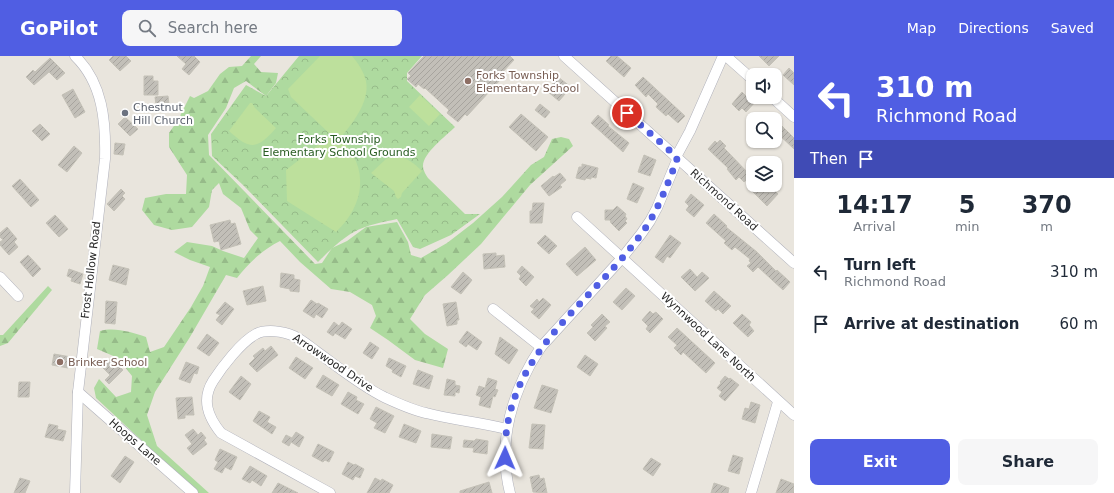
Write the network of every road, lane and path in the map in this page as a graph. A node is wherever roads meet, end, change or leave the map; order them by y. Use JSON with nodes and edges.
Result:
{"nodes":[{"id":1,"x":75,"y":56,"type":"edge"},
{"id":2,"x":564,"y":56,"type":"edge"},
{"id":3,"x":723,"y":56,"type":"edge"},
{"id":4,"x":726,"y":56,"type":"edge"},
{"id":5,"x":746,"y":74,"type":"edge"},
{"id":6,"x":780,"y":104,"type":"edge"},
{"id":7,"x":794,"y":117,"type":"edge"},
{"id":8,"x":676,"y":156,"type":"junction"},
{"id":9,"x":576,"y":217,"type":"dead end"},
{"id":10,"x":622,"y":258,"type":"junction"},
{"id":11,"x":794,"y":263,"type":"edge"},
{"id":12,"x":0,"y":277,"type":"edge"},
{"id":13,"x":18,"y":296,"type":"dead end"},
{"id":14,"x":494,"y":309,"type":"dead end"},
{"id":15,"x":541,"y":347,"type":"junction"},
{"id":16,"x":78,"y":392,"type":"junction"},
{"id":17,"x":778,"y":402,"type":"junction"},
{"id":18,"x":794,"y":415,"type":"edge"},
{"id":19,"x":506,"y":429,"type":"junction"},
{"id":20,"x":75,"y":493,"type":"edge"},
{"id":21,"x":193,"y":493,"type":"edge"},
{"id":22,"x":330,"y":493,"type":"edge"},
{"id":23,"x":510,"y":493,"type":"edge"},
{"id":24,"x":752,"y":493,"type":"edge"}],
"edges":[{"from":1,"to":16,"type":"street","name":"Frost Hollow Road"},
{"from":2,"to":8,"type":"street","name":"Richmond Road"},
{"from":3,"to":8,"type":"street"},
{"from":4,"to":5,"type":"street"},
{"from":6,"to":7,"type":"street"},
{"from":8,"to":10,"type":"street"},
{"from":8,"to":11,"type":"street","name":"Richmond Road"},
{"from":9,"to":10,"type":"street","name":"Wynnwood Lane North"},
{"from":10,"to":15,"type":"street"},
{"from":10,"to":17,"type":"street","name":"Wynnwood Lane North"},
{"from":12,"to":13,"type":"street"},
{"from":14,"to":15,"type":"street"},
{"from":15,"to":19,"type":"street"},
{"from":16,"to":20,"type":"street","name":"Frost Hollow Road"},
{"from":16,"to":21,"type":"street","name":"Hoops Lane"},
{"from":17,"to":18,"type":"street","name":"Wynnwood Lane North"},
{"from":17,"to":24,"type":"street"},
{"from":19,"to":22,"type":"street","name":"Arrowwood Drive"},
{"from":19,"to":23,"type":"street"}]}
